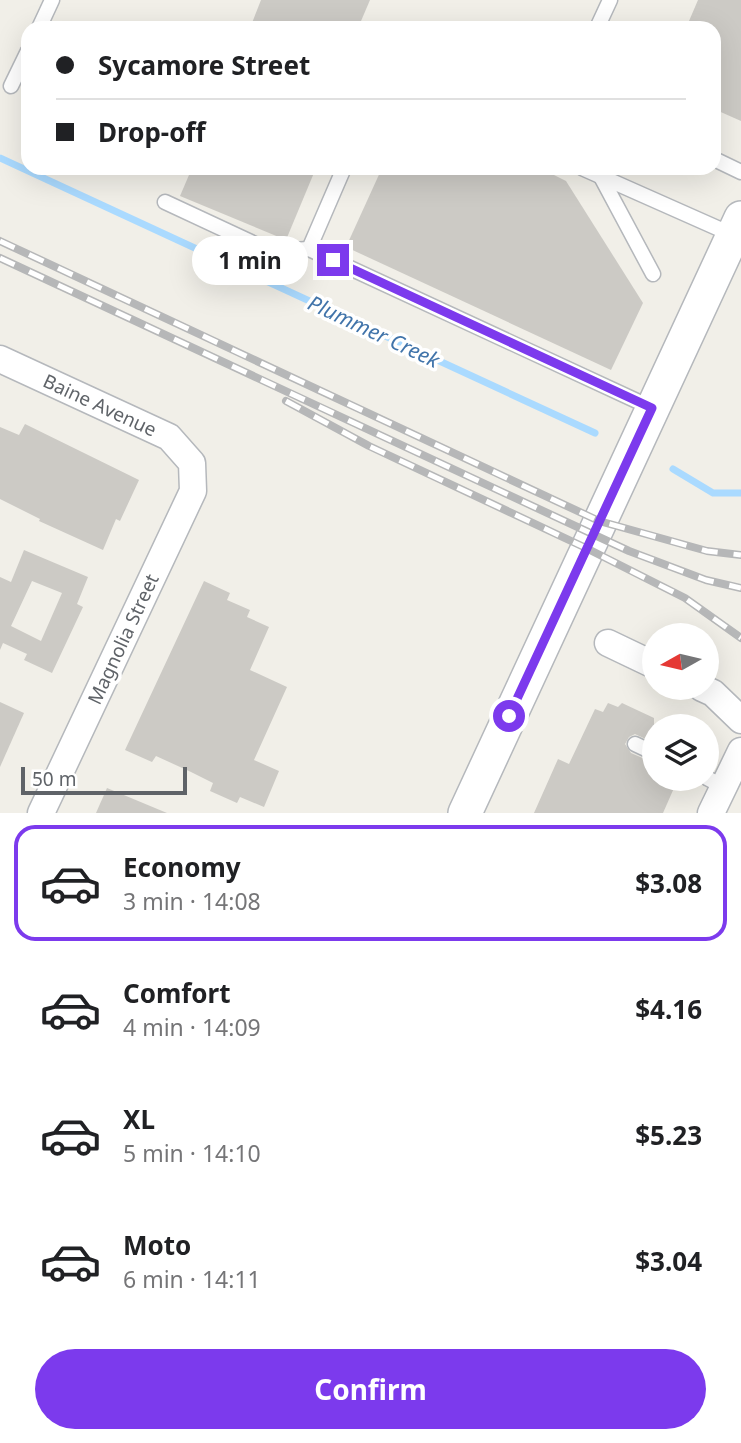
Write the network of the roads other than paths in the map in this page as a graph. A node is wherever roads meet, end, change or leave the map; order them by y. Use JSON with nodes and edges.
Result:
{"nodes":[{"id":1,"x":52,"y":0,"type":"edge"},
{"id":2,"x":610,"y":0,"type":"edge"},
{"id":3,"x":42,"y":21,"type":"edge"},
{"id":4,"x":600,"y":21,"type":"edge"},
{"id":5,"x":21,"y":65,"type":"edge"},
{"id":6,"x":11,"y":86,"type":"dead end"},
{"id":7,"x":721,"y":162,"type":"edge"},
{"id":8,"x":741,"y":172,"type":"edge"},
{"id":9,"x":341,"y":175,"type":"edge"},
{"id":10,"x":600,"y":175,"type":"edge"},
{"id":11,"x":606,"y":175,"type":"edge"},
{"id":12,"x":165,"y":202,"type":"dead end"},
{"id":13,"x":737,"y":227,"type":"edge"},
{"id":14,"x":309,"y":249,"type":"junction"},
{"id":15,"x":653,"y":274,"type":"dead end"},
{"id":16,"x":0,"y":359,"type":"edge"},
{"id":17,"x":652,"y":408,"type":"junction"},
{"id":18,"x":192,"y":463,"type":"joint"},
{"id":19,"x":608,"y":643,"type":"dead end"},
{"id":20,"x":642,"y":659,"type":"edge"},
{"id":21,"x":719,"y":699,"type":"edge"},
{"id":22,"x":741,"y":720,"type":"edge"},
{"id":23,"x":635,"y":744,"type":"dead end"},
{"id":24,"x":642,"y":747,"type":"edge"},
{"id":25,"x":741,"y":751,"type":"edge"},
{"id":26,"x":719,"y":779,"type":"edge"},
{"id":27,"x":715,"y":791,"type":"edge"},
{"id":28,"x":41,"y":813,"type":"edge"},
{"id":29,"x":465,"y":813,"type":"edge"},
{"id":30,"x":711,"y":813,"type":"edge"}],
"edges":[{"from":1,"to":3,"type":"lane"},
{"from":2,"to":4,"type":"lane"},
{"from":5,"to":6,"type":"lane"},
{"from":7,"to":8,"type":"lane"},
{"from":9,"to":14,"type":"lane"},
{"from":10,"to":15,"type":"lane"},
{"from":11,"to":13,"type":"lane"},
{"from":12,"to":14,"type":"lane"},
{"from":13,"to":17,"type":"street"},
{"from":14,"to":17,"type":"lane"},
{"from":16,"to":18,"type":"street","name":"Baine Avenue"},
{"from":17,"to":29,"type":"street"},
{"from":18,"to":28,"type":"street","name":"Magnolia Street"},
{"from":19,"to":20,"type":"street"},
{"from":21,"to":22,"type":"street"},
{"from":23,"to":24,"type":"lane"},
{"from":25,"to":26,"type":"street"},
{"from":27,"to":30,"type":"street"}]}
